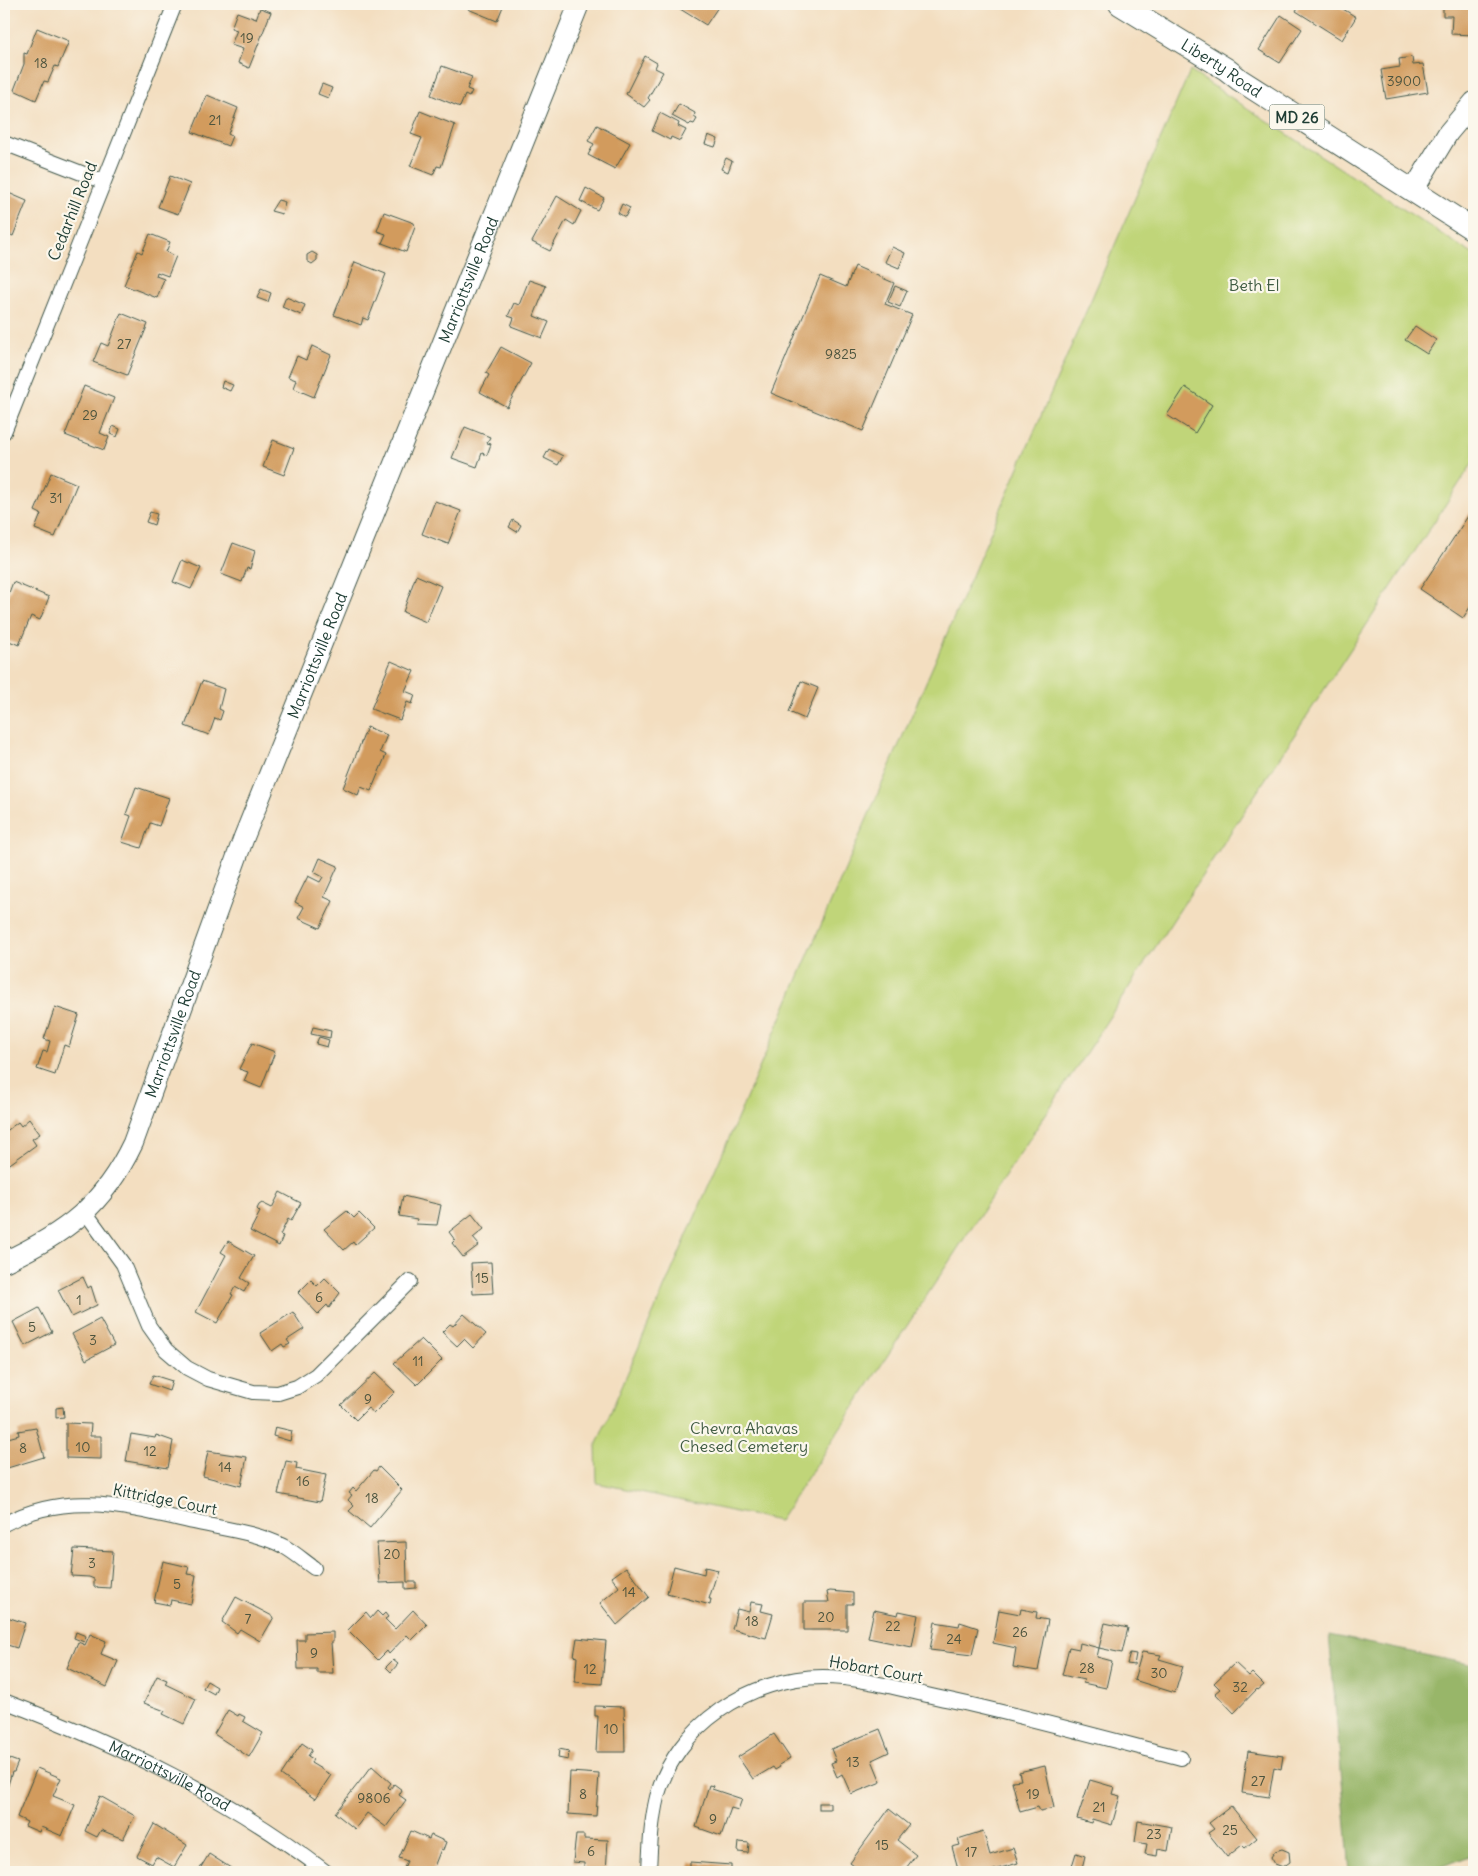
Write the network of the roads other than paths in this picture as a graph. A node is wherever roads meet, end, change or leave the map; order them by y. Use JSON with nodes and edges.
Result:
{"nodes":[{"id":1,"x":175,"y":4,"type":"edge"},
{"id":2,"x":580,"y":4,"type":"edge"},
{"id":3,"x":1120,"y":4,"type":"edge"},
{"id":4,"x":1474,"y":102,"type":"edge"},
{"id":5,"x":4,"y":144,"type":"edge"},
{"id":6,"x":102,"y":181,"type":"junction"},
{"id":7,"x":1413,"y":191,"type":"junction"},
{"id":8,"x":1474,"y":230,"type":"edge"},
{"id":9,"x":4,"y":432,"type":"edge"},
{"id":10,"x":86,"y":1213,"type":"junction"},
{"id":11,"x":4,"y":1262,"type":"edge"},
{"id":12,"x":410,"y":1281,"type":"dead end"},
{"id":13,"x":4,"y":1524,"type":"edge"},
{"id":14,"x":314,"y":1568,"type":"dead end"},
{"id":15,"x":4,"y":1701,"type":"edge"},
{"id":16,"x":1181,"y":1758,"type":"dead end"},
{"id":17,"x":326,"y":1872,"type":"edge"},
{"id":18,"x":649,"y":1872,"type":"edge"}],
"edges":[{"from":1,"to":6,"type":"street","name":"Cedarhill Road"},
{"from":2,"to":10,"type":"main road","name":"Marriottsville Road"},
{"from":3,"to":7,"type":"main road","name":"Liberty Road","number":"MD 26"},
{"from":4,"to":7,"type":"main road"},
{"from":5,"to":6,"type":"street"},
{"from":6,"to":9,"type":"street","name":"Cedarhill Road"},
{"from":7,"to":8,"type":"main road","name":"Liberty Road","number":"MD 26"},
{"from":10,"to":11,"type":"main road","name":"Marriottsville Road"},
{"from":10,"to":12,"type":"street"},
{"from":13,"to":14,"type":"street","name":"Kittridge Court"},
{"from":15,"to":17,"type":"street","name":"Marriottsville Road"},
{"from":16,"to":18,"type":"street","name":"Hobart Court"}]}
